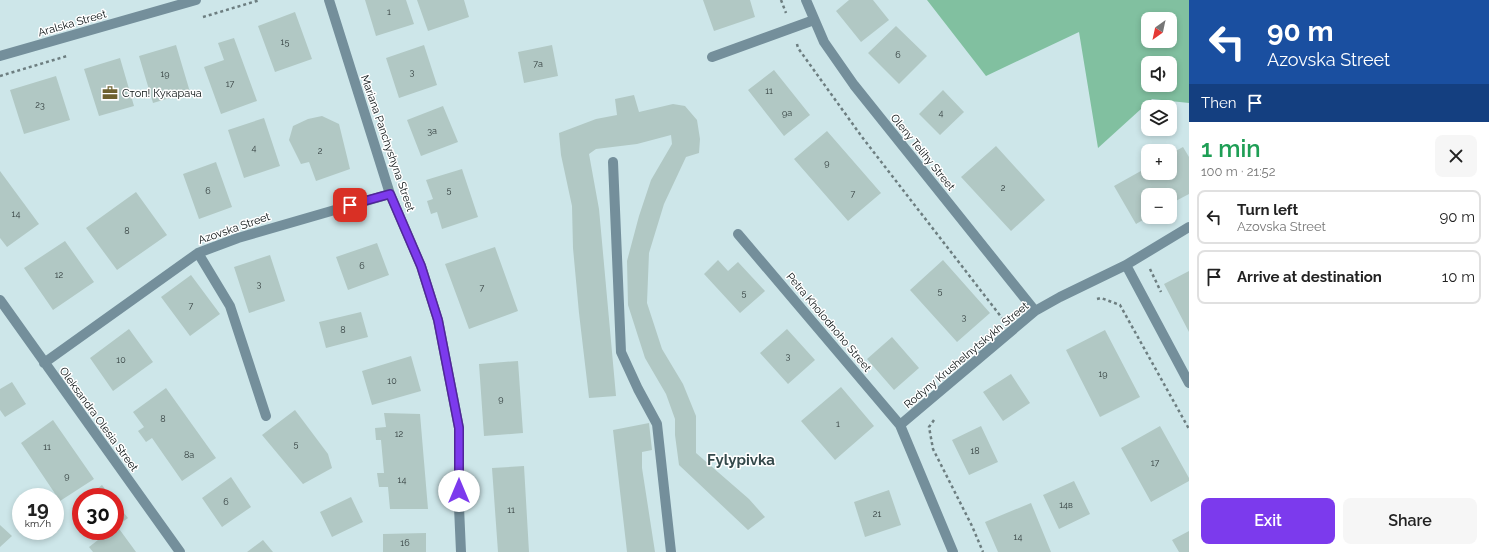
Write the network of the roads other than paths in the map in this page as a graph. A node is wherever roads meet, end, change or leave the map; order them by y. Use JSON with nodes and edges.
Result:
{"nodes":[{"id":1,"x":196,"y":0,"type":"edge"},
{"id":2,"x":329,"y":0,"type":"edge"},
{"id":3,"x":806,"y":0,"type":"edge"},
{"id":4,"x":814,"y":20,"type":"junction"},
{"id":5,"x":0,"y":56,"type":"edge"},
{"id":6,"x":712,"y":57,"type":"dead end"},
{"id":7,"x":613,"y":162,"type":"dead end"},
{"id":8,"x":390,"y":194,"type":"junction"},
{"id":9,"x":1189,"y":227,"type":"edge"},
{"id":10,"x":738,"y":234,"type":"dead end"},
{"id":11,"x":198,"y":253,"type":"junction"},
{"id":12,"x":1126,"y":265,"type":"junction"},
{"id":13,"x":0,"y":300,"type":"edge"},
{"id":14,"x":1035,"y":311,"type":"junction"},
{"id":15,"x":44,"y":363,"type":"junction"},
{"id":16,"x":1189,"y":383,"type":"edge"},
{"id":17,"x":266,"y":416,"type":"dead end"},
{"id":18,"x":900,"y":425,"type":"junction"},
{"id":19,"x":180,"y":552,"type":"edge"},
{"id":20,"x":461,"y":552,"type":"edge"},
{"id":21,"x":671,"y":552,"type":"edge"},
{"id":22,"x":953,"y":552,"type":"edge"}],
"edges":[{"from":1,"to":5,"type":"street","name":"Aralska Street"},
{"from":2,"to":8,"type":"street","name":"Mariana Panchyshyna Street"},
{"from":3,"to":4,"type":"street","name":"Oleny Telihy Street"},
{"from":4,"to":6,"type":"street"},
{"from":4,"to":14,"type":"street","name":"Oleny Telihy Street"},
{"from":7,"to":21,"type":"street"},
{"from":8,"to":11,"type":"street","name":"Azovska Street"},
{"from":8,"to":20,"type":"street","name":"Mariana Panchyshyna Street"},
{"from":9,"to":12,"type":"street","name":"Rodyny Krushelnytskykh Street"},
{"from":10,"to":18,"type":"street","name":"Petra Kholodnoho Street"},
{"from":11,"to":15,"type":"street","name":"Azovska Street"},
{"from":11,"to":17,"type":"street"},
{"from":12,"to":14,"type":"street","name":"Rodyny Krushelnytskykh Street"},
{"from":12,"to":16,"type":"street"},
{"from":13,"to":15,"type":"street","name":"Oleksandra Olesia Street"},
{"from":14,"to":18,"type":"street","name":"Rodyny Krushelnytskykh Street"},
{"from":15,"to":19,"type":"street","name":"Oleksandra Olesia Street"},
{"from":18,"to":22,"type":"street","name":"Rodyny Krushelnytskykh Street"}]}
